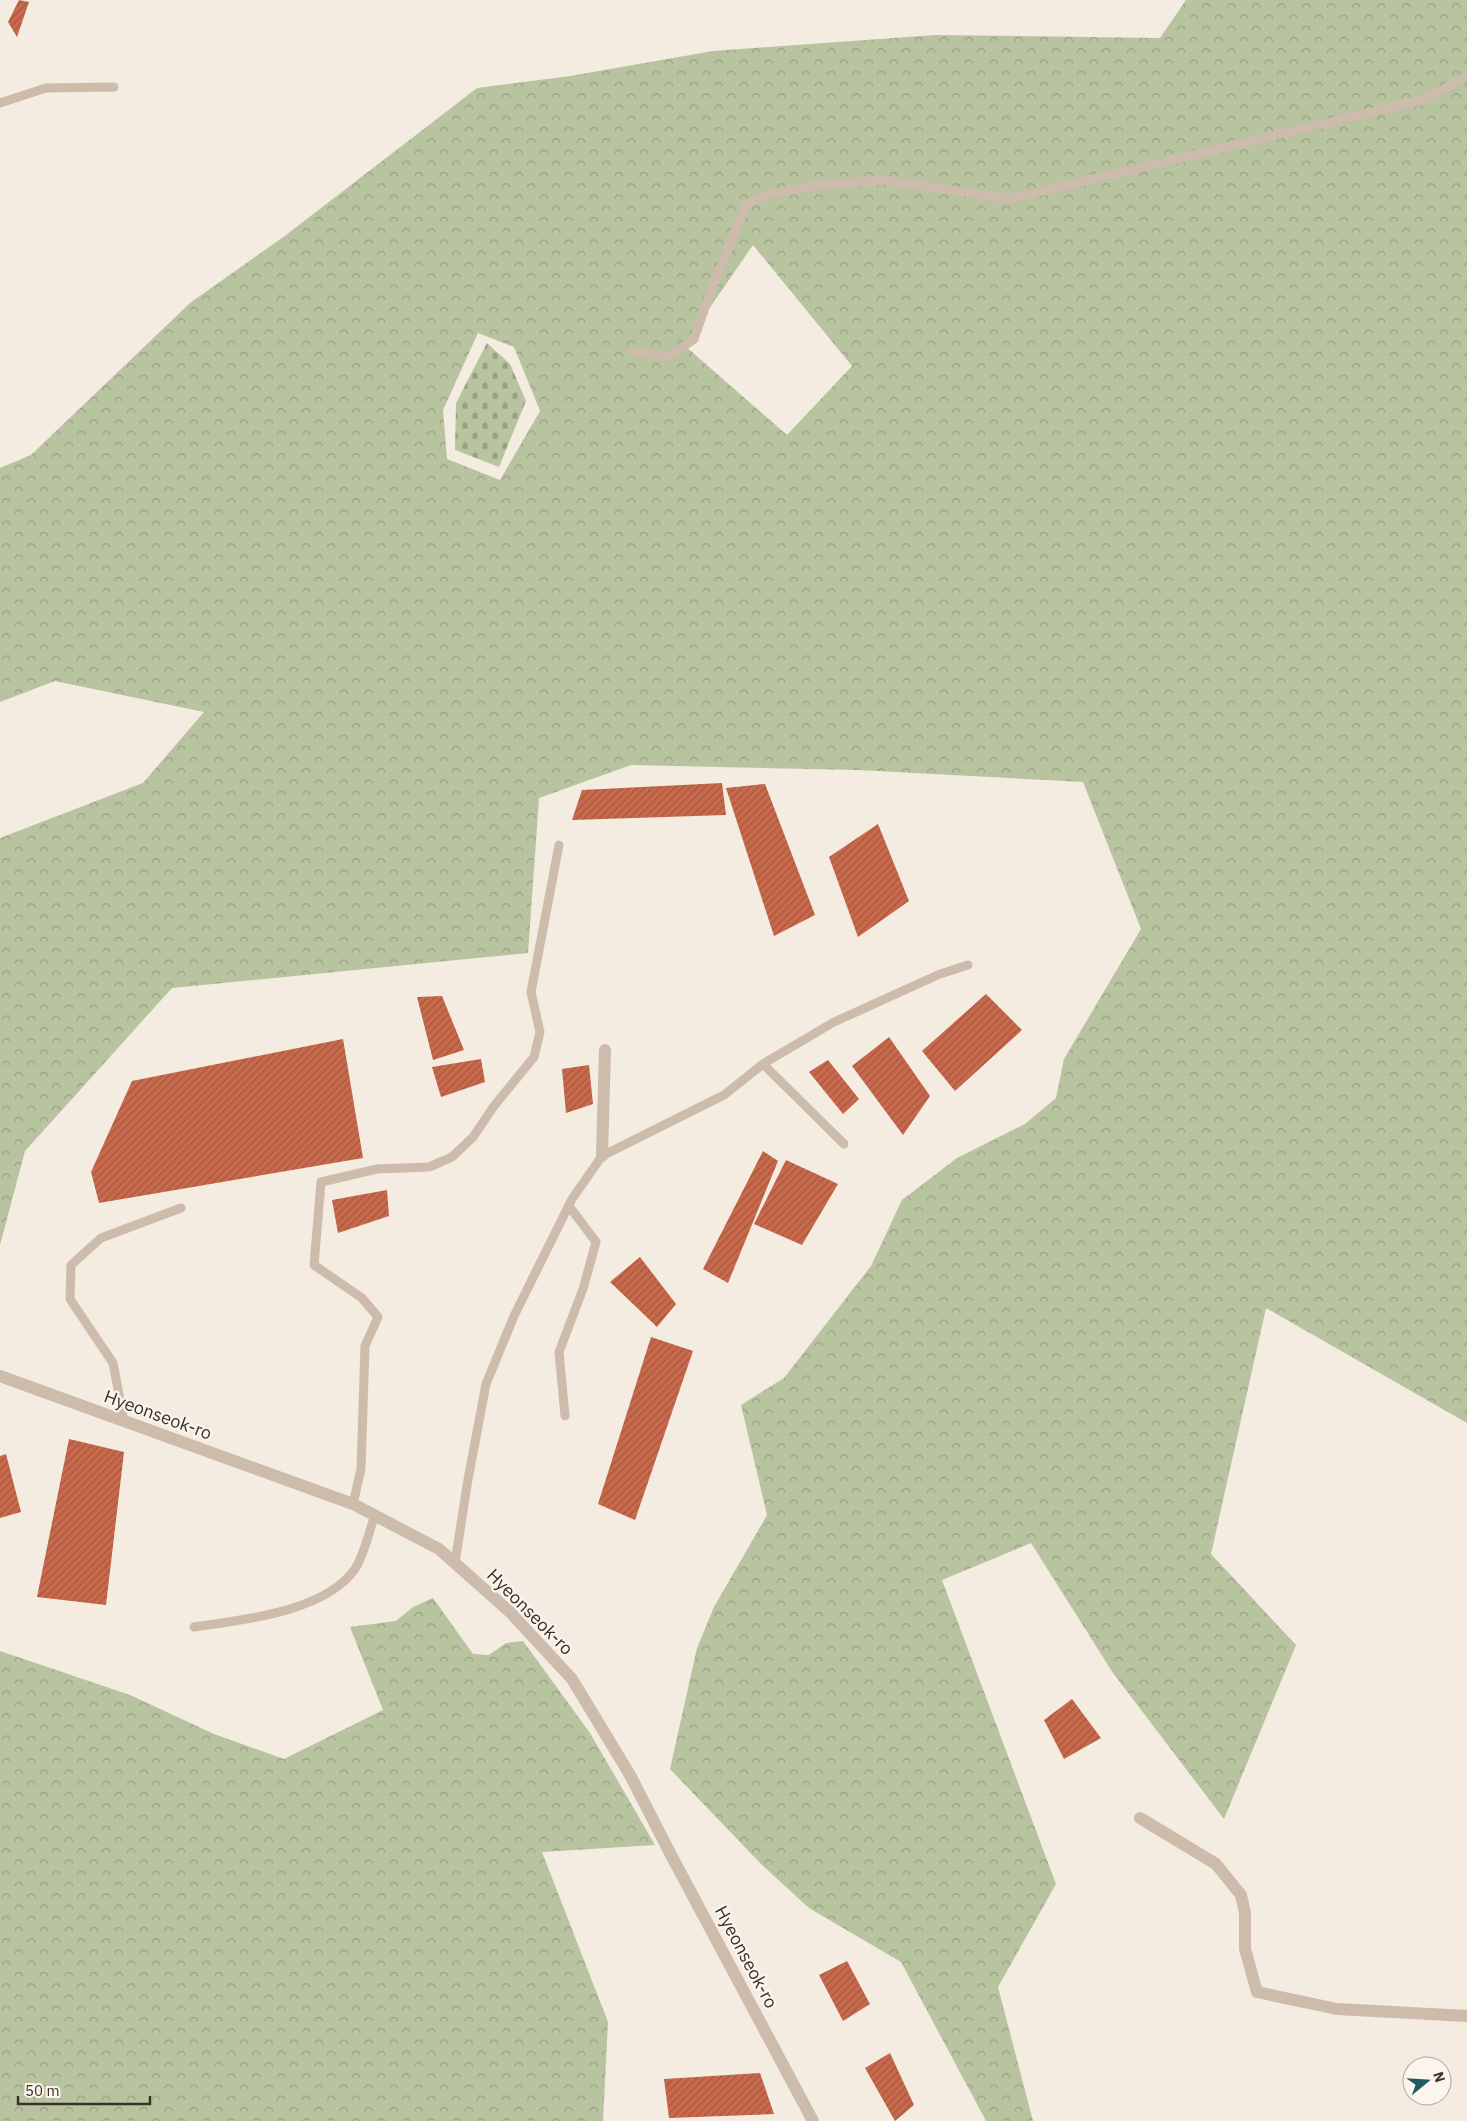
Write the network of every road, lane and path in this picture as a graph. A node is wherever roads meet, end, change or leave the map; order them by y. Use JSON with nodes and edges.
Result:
{"nodes":[{"id":1,"x":1467,"y":76,"type":"edge"},
{"id":2,"x":114,"y":87,"type":"dead end"},
{"id":3,"x":0,"y":104,"type":"edge"},
{"id":4,"x":631,"y":352,"type":"dead end"},
{"id":5,"x":559,"y":845,"type":"dead end"},
{"id":6,"x":968,"y":965,"type":"dead end"},
{"id":7,"x":604,"y":1050,"type":"dead end"},
{"id":8,"x":763,"y":1064,"type":"junction"},
{"id":9,"x":844,"y":1144,"type":"dead end"},
{"id":10,"x":602,"y":1156,"type":"junction"},
{"id":11,"x":569,"y":1206,"type":"junction"},
{"id":12,"x":181,"y":1208,"type":"dead end"},
{"id":13,"x":0,"y":1376,"type":"edge"},
{"id":14,"x":565,"y":1416,"type":"dead end"},
{"id":15,"x":124,"y":1421,"type":"junction"},
{"id":16,"x":354,"y":1504,"type":"junction"},
{"id":17,"x":375,"y":1515,"type":"junction"},
{"id":18,"x":455,"y":1563,"type":"junction"},
{"id":19,"x":194,"y":1627,"type":"dead end"},
{"id":20,"x":1140,"y":1818,"type":"dead end"},
{"id":21,"x":1467,"y":2016,"type":"edge"},
{"id":22,"x":813,"y":2121,"type":"edge"}],
"edges":[{"from":1,"to":4,"type":"lane"},
{"from":2,"to":3,"type":"lane"},
{"from":5,"to":16,"type":"lane"},
{"from":6,"to":8,"type":"lane"},
{"from":7,"to":10,"type":"street"},
{"from":8,"to":9,"type":"lane"},
{"from":8,"to":10,"type":"lane"},
{"from":10,"to":11,"type":"lane"},
{"from":11,"to":14,"type":"lane"},
{"from":11,"to":18,"type":"lane"},
{"from":12,"to":15,"type":"lane"},
{"from":13,"to":15,"type":"street","name":"Hyeonseok-ro"},
{"from":15,"to":16,"type":"street","name":"Hyeonseok-ro"},
{"from":16,"to":17,"type":"street","name":"Hyeonseok-ro"},
{"from":17,"to":18,"type":"street","name":"Hyeonseok-ro"},
{"from":17,"to":19,"type":"lane"},
{"from":18,"to":22,"type":"street","name":"Hyeonseok-ro"},
{"from":20,"to":21,"type":"street"}]}
